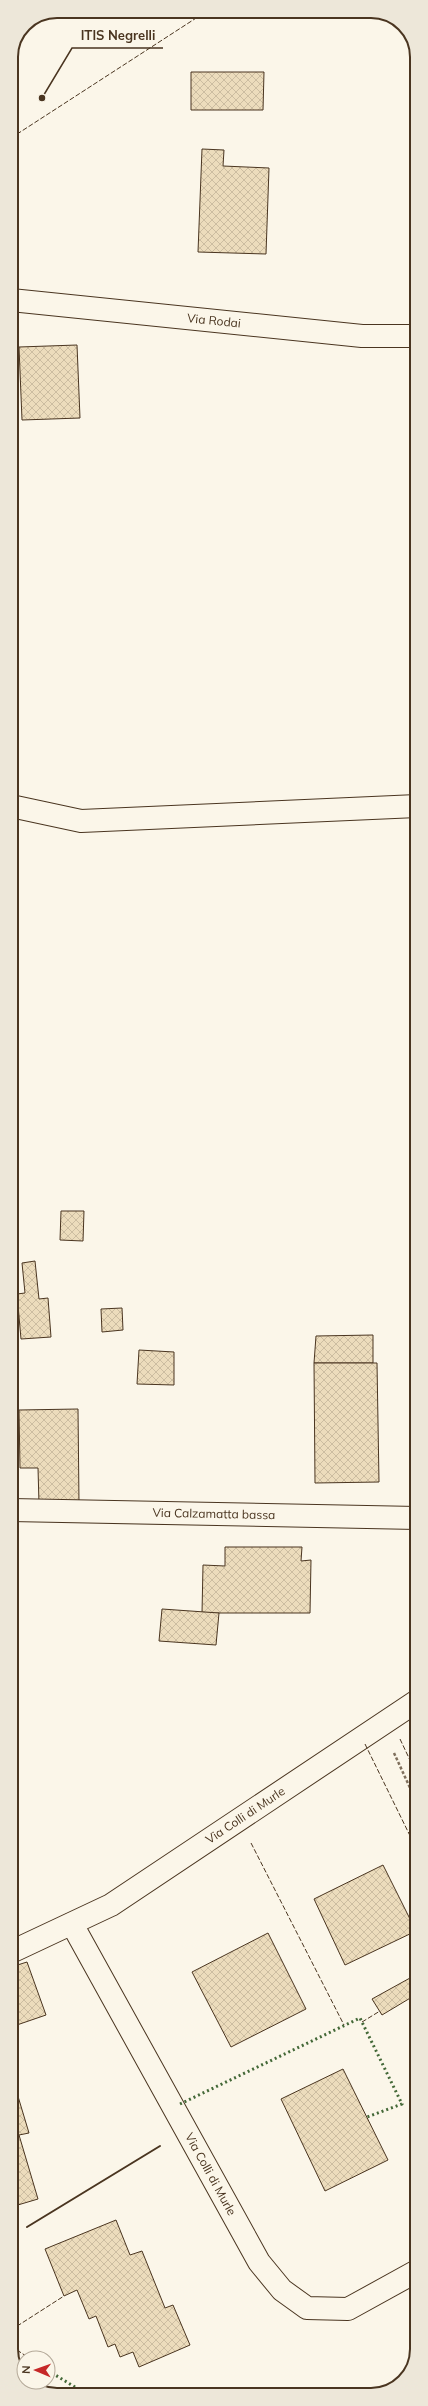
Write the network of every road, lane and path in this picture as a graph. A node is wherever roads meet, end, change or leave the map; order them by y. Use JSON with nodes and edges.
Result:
{"nodes":[{"id":1,"x":18,"y":301,"type":"edge"},
{"id":2,"x":410,"y":336,"type":"edge"},
{"id":3,"x":410,"y":806,"type":"edge"},
{"id":4,"x":18,"y":808,"type":"edge"},
{"id":5,"x":18,"y":1510,"type":"edge"},
{"id":6,"x":410,"y":1518,"type":"edge"},
{"id":7,"x":410,"y":1705,"type":"edge"},
{"id":8,"x":381,"y":1724,"type":"junction"},
{"id":9,"x":410,"y":1788,"type":"edge"},
{"id":10,"x":72,"y":1924,"type":"junction"},
{"id":11,"x":18,"y":1949,"type":"edge"},
{"id":12,"x":410,"y":2275,"type":"edge"}],
"edges":[{"from":1,"to":2,"type":"street","name":"Via Rodai"},
{"from":3,"to":4,"type":"street"},
{"from":5,"to":6,"type":"street","name":"Via Calzamatta bassa"},
{"from":7,"to":8,"type":"street","name":"Via Colli di Murle"},
{"from":8,"to":9,"type":"path"},
{"from":8,"to":10,"type":"street","name":"Via Colli di Murle"},
{"from":10,"to":11,"type":"street","name":"Via Colli di Murle"},
{"from":10,"to":12,"type":"street","name":"Via Colli di Murle"}]}
